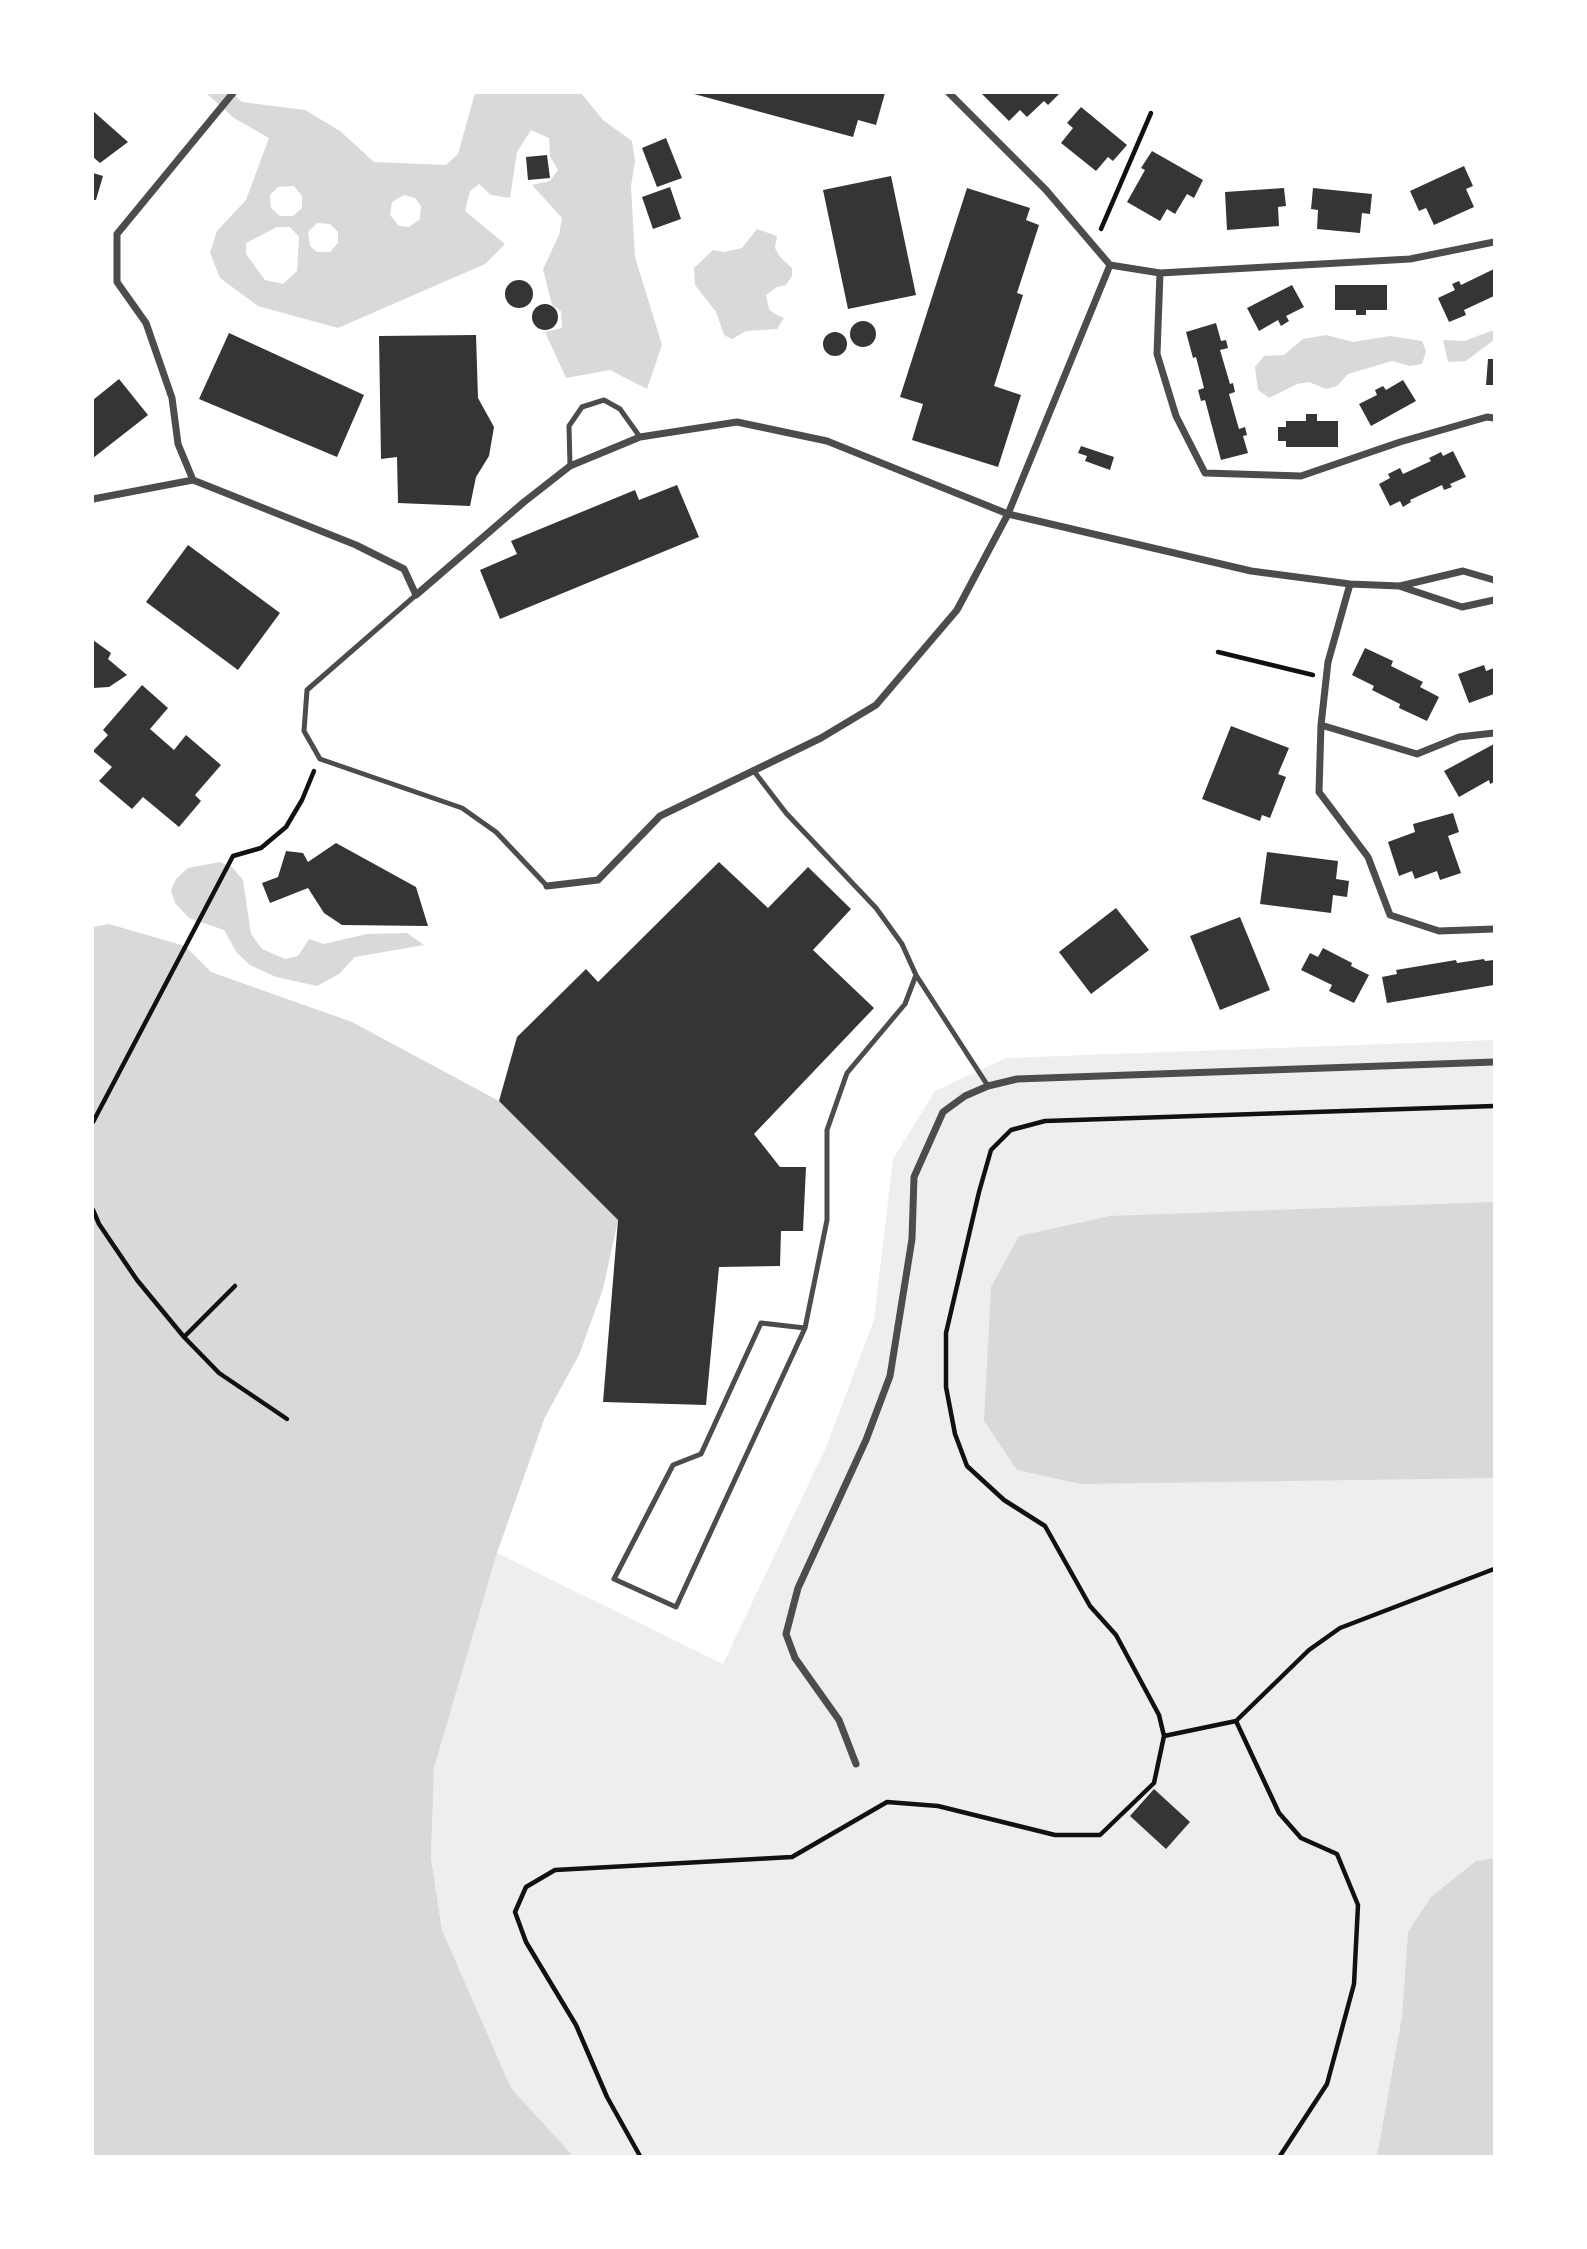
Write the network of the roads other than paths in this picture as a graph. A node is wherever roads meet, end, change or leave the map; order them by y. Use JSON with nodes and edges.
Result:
{"nodes":[{"id":1,"x":233,"y":93,"type":"edge"},
{"id":2,"x":949,"y":93,"type":"edge"},
{"id":3,"x":1494,"y":242,"type":"edge"},
{"id":4,"x":1110,"y":265,"type":"junction"},
{"id":5,"x":1160,"y":273,"type":"junction"},
{"id":6,"x":1494,"y":418,"type":"edge"},
{"id":7,"x":640,"y":437,"type":"junction"},
{"id":8,"x":570,"y":466,"type":"junction"},
{"id":9,"x":193,"y":480,"type":"junction"},
{"id":10,"x":93,"y":500,"type":"edge"},
{"id":11,"x":1008,"y":514,"type":"junction"},
{"id":12,"x":1494,"y":580,"type":"edge"},
{"id":13,"x":1350,"y":584,"type":"junction"},
{"id":14,"x":1399,"y":586,"type":"junction"},
{"id":15,"x":416,"y":595,"type":"junction"},
{"id":16,"x":1494,"y":600,"type":"edge"},
{"id":17,"x":1321,"y":724,"type":"junction"},
{"id":18,"x":1494,"y":733,"type":"edge"},
{"id":19,"x":754,"y":770,"type":"junction"},
{"id":20,"x":547,"y":886,"type":"joint"},
{"id":21,"x":1494,"y":929,"type":"edge"},
{"id":22,"x":916,"y":975,"type":"junction"},
{"id":23,"x":1494,"y":1062,"type":"edge"},
{"id":24,"x":988,"y":1086,"type":"junction"},
{"id":25,"x":804,"y":1328,"type":"junction"},
{"id":26,"x":856,"y":1764,"type":"dead end"}],
"edges":[{"from":1,"to":9,"type":"street"},
{"from":2,"to":4,"type":"street"},
{"from":3,"to":5,"type":"street"},
{"from":4,"to":5,"type":"street"},
{"from":4,"to":11,"type":"street"},
{"from":5,"to":6,"type":"street"},
{"from":7,"to":8,"type":"street"},
{"from":7,"to":8,"type":"lane"},
{"from":7,"to":11,"type":"street"},
{"from":8,"to":15,"type":"street"},
{"from":9,"to":10,"type":"street"},
{"from":9,"to":15,"type":"street"},
{"from":11,"to":13,"type":"street"},
{"from":11,"to":19,"type":"street"},
{"from":12,"to":14,"type":"street"},
{"from":13,"to":14,"type":"street"},
{"from":13,"to":17,"type":"street"},
{"from":14,"to":16,"type":"street"},
{"from":15,"to":20,"type":"lane"},
{"from":17,"to":18,"type":"street"},
{"from":17,"to":21,"type":"street"},
{"from":19,"to":20,"type":"street"},
{"from":19,"to":22,"type":"lane"},
{"from":22,"to":24,"type":"lane"},
{"from":22,"to":25,"type":"lane"},
{"from":23,"to":24,"type":"street"},
{"from":24,"to":26,"type":"street"},
{"from":25,"to":25,"type":"lane"}]}
